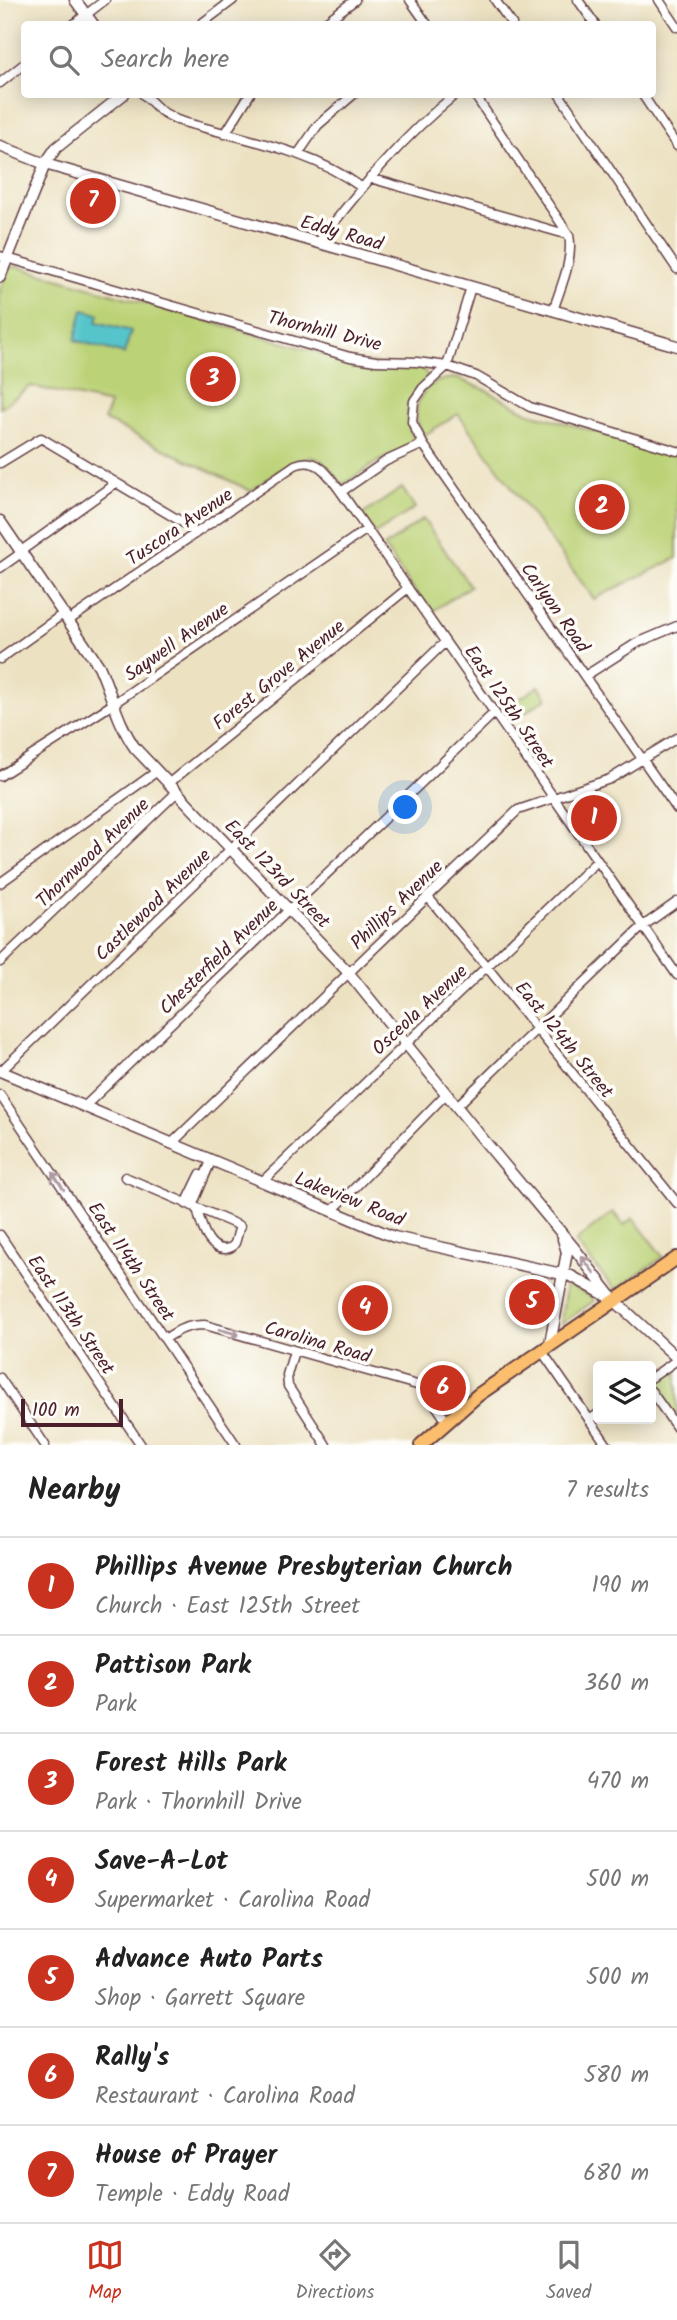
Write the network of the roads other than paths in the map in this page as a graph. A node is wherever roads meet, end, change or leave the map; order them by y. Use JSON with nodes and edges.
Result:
{"nodes":[{"id":1,"x":75,"y":0,"type":"edge"},
{"id":2,"x":105,"y":0,"type":"edge"},
{"id":3,"x":233,"y":0,"type":"edge"},
{"id":4,"x":355,"y":0,"type":"edge"},
{"id":5,"x":410,"y":0,"type":"edge"},
{"id":6,"x":495,"y":0,"type":"edge"},
{"id":7,"x":578,"y":0,"type":"edge"},
{"id":8,"x":659,"y":0,"type":"edge"},
{"id":9,"x":86,"y":15,"type":"junction"},
{"id":10,"x":78,"y":21,"type":"edge"},
{"id":11,"x":91,"y":21,"type":"edge"},
{"id":12,"x":205,"y":21,"type":"edge"},
{"id":13,"x":327,"y":21,"type":"edge"},
{"id":14,"x":425,"y":21,"type":"edge"},
{"id":15,"x":510,"y":21,"type":"edge"},
{"id":16,"x":593,"y":21,"type":"edge"},
{"id":17,"x":677,"y":27,"type":"edge"},
{"id":18,"x":21,"y":66,"type":"edge"},
{"id":19,"x":0,"y":83,"type":"edge"},
{"id":20,"x":119,"y":98,"type":"edge"},
{"id":21,"x":147,"y":98,"type":"edge"},
{"id":22,"x":248,"y":98,"type":"edge"},
{"id":23,"x":349,"y":98,"type":"edge"},
{"id":24,"x":451,"y":98,"type":"edge"},
{"id":25,"x":477,"y":98,"type":"edge"},
{"id":26,"x":562,"y":98,"type":"edge"},
{"id":27,"x":645,"y":98,"type":"edge"},
{"id":28,"x":225,"y":134,"type":"junction"},
{"id":29,"x":0,"y":145,"type":"edge"},
{"id":30,"x":677,"y":146,"type":"edge"},
{"id":31,"x":298,"y":154,"type":"junction"},
{"id":32,"x":45,"y":164,"type":"junction"},
{"id":33,"x":370,"y":178,"type":"junction"},
{"id":34,"x":361,"y":187,"type":"junction"},
{"id":35,"x":569,"y":235,"type":"junction"},
{"id":36,"x":318,"y":243,"type":"junction"},
{"id":37,"x":4,"y":257,"type":"edge"},
{"id":38,"x":677,"y":269,"type":"edge"},
{"id":39,"x":0,"y":277,"type":"edge"},
{"id":40,"x":471,"y":287,"type":"junction"},
{"id":41,"x":553,"y":311,"type":"junction"},
{"id":42,"x":677,"y":346,"type":"edge"},
{"id":43,"x":447,"y":366,"type":"junction"},
{"id":44,"x":423,"y":444,"type":"junction"},
{"id":45,"x":677,"y":451,"type":"edge"},
{"id":46,"x":309,"y":461,"type":"joint"},
{"id":47,"x":0,"y":463,"type":"edge"},
{"id":48,"x":114,"y":482,"type":"junction"},
{"id":49,"x":341,"y":492,"type":"junction"},
{"id":50,"x":0,"y":521,"type":"edge"},
{"id":51,"x":367,"y":529,"type":"junction"},
{"id":52,"x":195,"y":534,"type":"junction"},
{"id":53,"x":21,"y":551,"type":"junction"},
{"id":54,"x":0,"y":568,"type":"edge"},
{"id":55,"x":408,"y":588,"type":"junction"},
{"id":56,"x":66,"y":617,"type":"junction"},
{"id":57,"x":677,"y":626,"type":"edge"},
{"id":58,"x":445,"y":642,"type":"junction"},
{"id":59,"x":0,"y":659,"type":"edge"},
{"id":60,"x":585,"y":676,"type":"junction"},
{"id":61,"x":113,"y":704,"type":"junction"},
{"id":62,"x":494,"y":713,"type":"junction"},
{"id":63,"x":677,"y":738,"type":"edge"},
{"id":64,"x":643,"y":760,"type":"junction"},
{"id":65,"x":156,"y":772,"type":"junction"},
{"id":66,"x":0,"y":776,"type":"edge"},
{"id":67,"x":167,"y":784,"type":"junction"},
{"id":68,"x":176,"y":793,"type":"junction"},
{"id":69,"x":553,"y":799,"type":"junction"},
{"id":70,"x":677,"y":809,"type":"edge"},
{"id":71,"x":231,"y":849,"type":"junction"},
{"id":72,"x":597,"y":860,"type":"junction"},
{"id":73,"x":0,"y":883,"type":"edge"},
{"id":74,"x":427,"y":896,"type":"junction"},
{"id":75,"x":677,"y":902,"type":"edge"},
{"id":76,"x":289,"y":909,"type":"junction"},
{"id":77,"x":643,"y":926,"type":"junction"},
{"id":78,"x":0,"y":962,"type":"edge"},
{"id":79,"x":487,"y":967,"type":"junction"},
{"id":80,"x":348,"y":972,"type":"junction"},
{"id":81,"x":677,"y":975,"type":"edge"},
{"id":82,"x":536,"y":1028,"type":"junction"},
{"id":83,"x":406,"y":1043,"type":"junction"},
{"id":84,"x":1,"y":1071,"type":"edge"},
{"id":85,"x":446,"y":1094,"type":"junction"},
{"id":86,"x":0,"y":1095,"type":"edge"},
{"id":87,"x":85,"y":1106,"type":"junction"},
{"id":88,"x":457,"y":1106,"type":"junction"},
{"id":89,"x":171,"y":1143,"type":"junction"},
{"id":90,"x":209,"y":1160,"type":"junction"},
{"id":91,"x":125,"y":1177,"type":"dead end"},
{"id":92,"x":263,"y":1181,"type":"junction"},
{"id":93,"x":677,"y":1203,"type":"edge"},
{"id":94,"x":192,"y":1206,"type":"junction"},
{"id":95,"x":333,"y":1210,"type":"junction"},
{"id":96,"x":559,"y":1233,"type":"junction"},
{"id":97,"x":0,"y":1236,"type":"edge"},
{"id":98,"x":677,"y":1258,"type":"edge"},
{"id":99,"x":562,"y":1272,"type":"junction"},
{"id":100,"x":614,"y":1300,"type":"junction"},
{"id":101,"x":165,"y":1339,"type":"junction"},
{"id":102,"x":545,"y":1347,"type":"junction"},
{"id":103,"x":294,"y":1351,"type":"junction"},
{"id":104,"x":677,"y":1359,"type":"edge"},
{"id":105,"x":656,"y":1374,"type":"edge"},
{"id":106,"x":0,"y":1378,"type":"edge"},
{"id":107,"x":656,"y":1398,"type":"edge"},
{"id":108,"x":593,"y":1417,"type":"edge"},
{"id":109,"x":589,"y":1420,"type":"junction"},
{"id":110,"x":447,"y":1422,"type":"junction"},
{"id":111,"x":677,"y":1428,"type":"edge"},
{"id":112,"x":430,"y":1442,"type":"edge"},
{"id":113,"x":45,"y":1445,"type":"edge"},
{"id":114,"x":141,"y":1445,"type":"edge"},
{"id":115,"x":236,"y":1445,"type":"edge"},
{"id":116,"x":326,"y":1445,"type":"edge"},
{"id":117,"x":607,"y":1445,"type":"edge"}],
"edges":[{"from":1,"to":9,"type":"street"},
{"from":2,"to":9,"type":"street"},
{"from":3,"to":12,"type":"street"},
{"from":4,"to":13,"type":"street"},
{"from":5,"to":14,"type":"street"},
{"from":6,"to":15,"type":"street"},
{"from":7,"to":16,"type":"street"},
{"from":8,"to":17,"type":"street"},
{"from":9,"to":10,"type":"street"},
{"from":9,"to":11,"type":"street"},
{"from":18,"to":19,"type":"street"},
{"from":20,"to":32,"type":"street"},
{"from":21,"to":28,"type":"street"},
{"from":22,"to":28,"type":"street"},
{"from":23,"to":31,"type":"street"},
{"from":24,"to":33,"type":"street"},
{"from":25,"to":35,"type":"street"},
{"from":26,"to":38,"type":"street"},
{"from":27,"to":30,"type":"street"},
{"from":28,"to":31,"type":"street"},
{"from":29,"to":32,"type":"street","name":"Eddy Road"},
{"from":31,"to":34,"type":"street"},
{"from":32,"to":36,"type":"street","name":"Eddy Road"},
{"from":32,"to":37,"type":"street"},
{"from":33,"to":34,"type":"street"},
{"from":33,"to":35,"type":"street"},
{"from":34,"to":36,"type":"street"},
{"from":35,"to":41,"type":"street"},
{"from":36,"to":40,"type":"street","name":"Eddy Road"},
{"from":37,"to":39,"type":"street"},
{"from":37,"to":43,"type":"street","name":"Thornhill Drive"},
{"from":40,"to":41,"type":"street","name":"Eddy Road"},
{"from":40,"to":43,"type":"street"},
{"from":41,"to":42,"type":"street","name":"Eddy Road"},
{"from":43,"to":44,"type":"street","name":"Carlyon Road"},
{"from":43,"to":45,"type":"street","name":"Thornhill Drive"},
{"from":44,"to":49,"type":"street"},
{"from":44,"to":60,"type":"street","name":"Carlyon Road"},
{"from":46,"to":49,"type":"street","name":"East 125th Street"},
{"from":46,"to":52,"type":"street","name":"Tuscora Avenue"},
{"from":47,"to":48,"type":"street"},
{"from":48,"to":52,"type":"street"},
{"from":48,"to":53,"type":"street"},
{"from":49,"to":51,"type":"street","name":"East 125th Street"},
{"from":50,"to":53,"type":"street","name":"East 123rd Street"},
{"from":51,"to":55,"type":"street","name":"East 125th Street"},
{"from":51,"to":61,"type":"street","name":"Saywell Avenue"},
{"from":52,"to":56,"type":"street","name":"Tuscora Avenue"},
{"from":53,"to":54,"type":"street"},
{"from":53,"to":56,"type":"street","name":"East 123rd Street"},
{"from":55,"to":58,"type":"street","name":"East 125th Street"},
{"from":55,"to":67,"type":"street","name":"Forest Grove Avenue"},
{"from":56,"to":59,"type":"street","name":"Tuscora Avenue"},
{"from":56,"to":61,"type":"street","name":"East 123rd Street"},
{"from":57,"to":60,"type":"street"},
{"from":58,"to":62,"type":"street","name":"East 125th Street"},
{"from":58,"to":71,"type":"street","name":"Castlewood Avenue"},
{"from":60,"to":64,"type":"street","name":"Carlyon Road"},
{"from":61,"to":65,"type":"street","name":"East 123rd Street"},
{"from":61,"to":66,"type":"street","name":"Saywell Avenue"},
{"from":62,"to":69,"type":"street","name":"East 125th Street"},
{"from":62,"to":76,"type":"street","name":"Chesterfield Avenue"},
{"from":63,"to":64,"type":"street","name":"Phillips Avenue"},
{"from":64,"to":69,"type":"street","name":"Phillips Avenue"},
{"from":64,"to":70,"type":"street","name":"Carlyon Road"},
{"from":65,"to":67,"type":"street","name":"East 123rd Street"},
{"from":65,"to":73,"type":"street"},
{"from":67,"to":68,"type":"street","name":"East 123rd Street"},
{"from":68,"to":71,"type":"street","name":"East 123rd Street"},
{"from":68,"to":78,"type":"street","name":"Thornwood Avenue"},
{"from":69,"to":72,"type":"street","name":"East 125th Street"},
{"from":69,"to":74,"type":"street","name":"Phillips Avenue"},
{"from":71,"to":76,"type":"street","name":"East 123rd Street"},
{"from":71,"to":84,"type":"street","name":"Castlewood Avenue"},
{"from":72,"to":77,"type":"street","name":"East 125th Street"},
{"from":72,"to":79,"type":"street","name":"Osceola Avenue"},
{"from":74,"to":79,"type":"street","name":"East 124th Street"},
{"from":74,"to":80,"type":"street","name":"Phillips Avenue"},
{"from":75,"to":77,"type":"street"},
{"from":76,"to":80,"type":"street","name":"East 123rd Street"},
{"from":76,"to":87,"type":"street","name":"Chesterfield Avenue"},
{"from":77,"to":81,"type":"street","name":"East 125th Street"},
{"from":77,"to":82,"type":"street"},
{"from":79,"to":82,"type":"street","name":"East 124th Street"},
{"from":79,"to":83,"type":"street","name":"Osceola Avenue"},
{"from":80,"to":83,"type":"street","name":"East 123rd Street"},
{"from":80,"to":89,"type":"street","name":"Phillips Avenue"},
{"from":82,"to":88,"type":"street"},
{"from":82,"to":93,"type":"street","name":"East 124th Street"},
{"from":83,"to":85,"type":"street","name":"East 123rd Street"},
{"from":83,"to":92,"type":"street","name":"Osceola Avenue"},
{"from":84,"to":87,"type":"street","name":"Lakeview Road"},
{"from":85,"to":88,"type":"street","name":"East 123rd Street"},
{"from":85,"to":95,"type":"street"},
{"from":101,"to":86,"type":"street","name":"East 114th Street","one_way":true},
{"from":87,"to":89,"type":"street","name":"Lakeview Road"},
{"from":88,"to":96,"type":"street","name":"East 123rd Street"},
{"from":89,"to":90,"type":"street","name":"Lakeview Road"},
{"from":90,"to":92,"type":"street","name":"Lakeview Road"},
{"from":90,"to":94,"type":"street"},
{"from":91,"to":94,"type":"street"},
{"from":92,"to":95,"type":"street","name":"Lakeview Road"},
{"from":94,"to":94,"type":"street"},
{"from":95,"to":99,"type":"street","name":"Lakeview Road"},
{"from":96,"to":99,"type":"street"},
{"from":100,"to":96,"type":"street","name":"East 123rd Street","one_way":true},
{"from":97,"to":114,"type":"street","name":"East 113th Street"},
{"from":98,"to":100,"type":"main road"},
{"from":99,"to":100,"type":"street","name":"Lakeview Road"},
{"from":99,"to":102,"type":"street"},
{"from":100,"to":102,"type":"main road"},
{"from":100,"to":104,"type":"street","name":"Lakeview Road"},
{"from":101,"to":103,"type":"street","name":"Carolina Road","one_way":true},
{"from":101,"to":115,"type":"street","name":"East 114th Street"},
{"from":102,"to":109,"type":"street"},
{"from":102,"to":110,"type":"main road"},
{"from":103,"to":110,"type":"street","name":"Carolina Road"},
{"from":103,"to":116,"type":"street"},
{"from":104,"to":105,"type":"street"},
{"from":106,"to":113,"type":"street"},
{"from":107,"to":111,"type":"street"},
{"from":108,"to":109,"type":"street"},
{"from":109,"to":117,"type":"street"},
{"from":110,"to":112,"type":"main road"}]}
